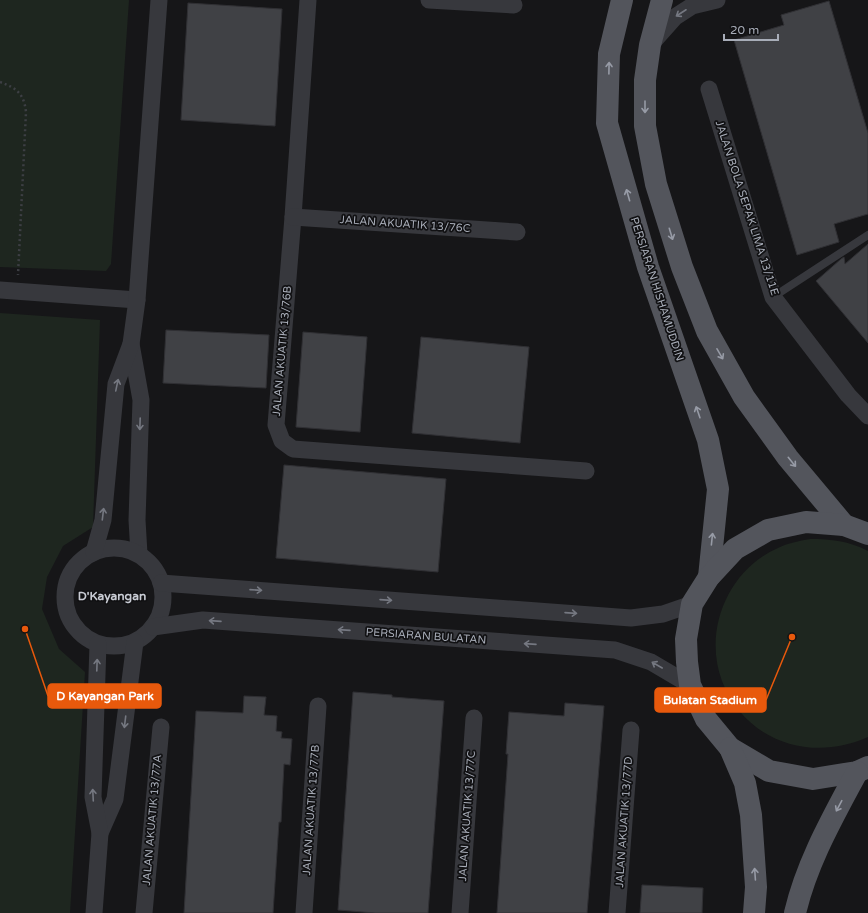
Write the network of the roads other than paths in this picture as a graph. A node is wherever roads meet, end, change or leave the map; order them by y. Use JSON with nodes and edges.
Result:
{"nodes":[{"id":1,"x":159,"y":0,"type":"edge"},
{"id":2,"x":308,"y":0,"type":"edge"},
{"id":3,"x":429,"y":0,"type":"edge"},
{"id":4,"x":622,"y":0,"type":"edge"},
{"id":5,"x":662,"y":0,"type":"edge"},
{"id":6,"x":717,"y":0,"type":"edge"},
{"id":7,"x":514,"y":5,"type":"dead end"},
{"id":8,"x":650,"y":45,"type":"junction"},
{"id":9,"x":709,"y":89,"type":"dead end"},
{"id":10,"x":293,"y":217,"type":"junction"},
{"id":11,"x":517,"y":232,"type":"dead end"},
{"id":12,"x":868,"y":235,"type":"edge"},
{"id":13,"x":0,"y":290,"type":"edge"},
{"id":14,"x":773,"y":297,"type":"junction"},
{"id":15,"x":137,"y":300,"type":"junction"},
{"id":16,"x":132,"y":344,"type":"junction"},
{"id":17,"x":868,"y":416,"type":"edge"},
{"id":18,"x":586,"y":471,"type":"dead end"},
{"id":19,"x":844,"y":525,"type":"junction"},
{"id":20,"x":868,"y":534,"type":"edge"},
{"id":21,"x":94,"y":552,"type":"junction"},
{"id":22,"x":138,"y":554,"type":"junction"},
{"id":23,"x":709,"y":578,"type":"junction"},
{"id":24,"x":162,"y":583,"type":"junction"},
{"id":25,"x":692,"y":604,"type":"junction"},
{"id":26,"x":153,"y":627,"type":"junction"},
{"id":27,"x":135,"y":642,"type":"junction"},
{"id":28,"x":98,"y":644,"type":"junction"},
{"id":29,"x":690,"y":685,"type":"junction"},
{"id":30,"x":318,"y":706,"type":"dead end"},
{"id":31,"x":474,"y":718,"type":"dead end"},
{"id":32,"x":161,"y":727,"type":"dead end"},
{"id":33,"x":631,"y":730,"type":"dead end"},
{"id":34,"x":730,"y":748,"type":"junction"},
{"id":35,"x":863,"y":769,"type":"edge"},
{"id":36,"x":100,"y":833,"type":"junction"},
{"id":37,"x":94,"y":913,"type":"edge"},
{"id":38,"x":144,"y":913,"type":"edge"},
{"id":39,"x":304,"y":913,"type":"edge"},
{"id":40,"x":460,"y":913,"type":"edge"},
{"id":41,"x":617,"y":913,"type":"edge"},
{"id":42,"x":754,"y":913,"type":"edge"},
{"id":43,"x":795,"y":913,"type":"edge"}],
"edges":[{"from":1,"to":15,"type":"street"},
{"from":2,"to":10,"type":"street","name":"JALAN AKUATIK 13/76B"},
{"from":3,"to":7,"type":"street"},
{"from":23,"to":4,"type":"main road","name":"PERSIARAN HISHAMUDDIN","one_way":true},
{"from":5,"to":8,"type":"main road"},
{"from":6,"to":8,"type":"street","one_way":true},
{"from":8,"to":19,"type":"main road","one_way":true},
{"from":9,"to":14,"type":"street","name":"JALAN BOLA SEPAK LIMA 13/11E"},
{"from":10,"to":11,"type":"street","name":"JALAN AKUATIK 13/76C"},
{"from":10,"to":18,"type":"street","name":"JALAN AKUATIK 13/76B"},
{"from":12,"to":14,"type":"lane"},
{"from":13,"to":15,"type":"street"},
{"from":14,"to":17,"type":"street","name":"JALAN BOLA SEPAK LIMA 13/11E"},
{"from":15,"to":16,"type":"street"},
{"from":21,"to":16,"type":"street","one_way":true},
{"from":16,"to":22,"type":"street","one_way":true},
{"from":19,"to":20,"type":"main road"},
{"from":19,"to":23,"type":"main road"},
{"from":21,"to":22,"type":"street"},
{"from":21,"to":28,"type":"street"},
{"from":22,"to":24,"type":"street"},
{"from":23,"to":25,"type":"main road"},
{"from":24,"to":25,"type":"street","one_way":true},
{"from":24,"to":26,"type":"street"},
{"from":25,"to":29,"type":"main road"},
{"from":26,"to":27,"type":"street"},
{"from":29,"to":26,"type":"street","name":"PERSIARAN BULATAN","one_way":true},
{"from":27,"to":28,"type":"street"},
{"from":27,"to":36,"type":"street","one_way":true},
{"from":36,"to":28,"type":"street","one_way":true},
{"from":29,"to":34,"type":"main road"},
{"from":30,"to":39,"type":"street","name":"JALAN AKUATIK 13/77B"},
{"from":31,"to":40,"type":"street","name":"JALAN AKUATIK 13/77C"},
{"from":32,"to":38,"type":"street","name":"JALAN AKUATIK 13/77A"},
{"from":33,"to":41,"type":"street","name":"JALAN AKUATIK 13/77D"},
{"from":34,"to":35,"type":"main road"},
{"from":42,"to":34,"type":"main road","one_way":true},
{"from":35,"to":43,"type":"main road","one_way":true},
{"from":36,"to":37,"type":"street"}]}
